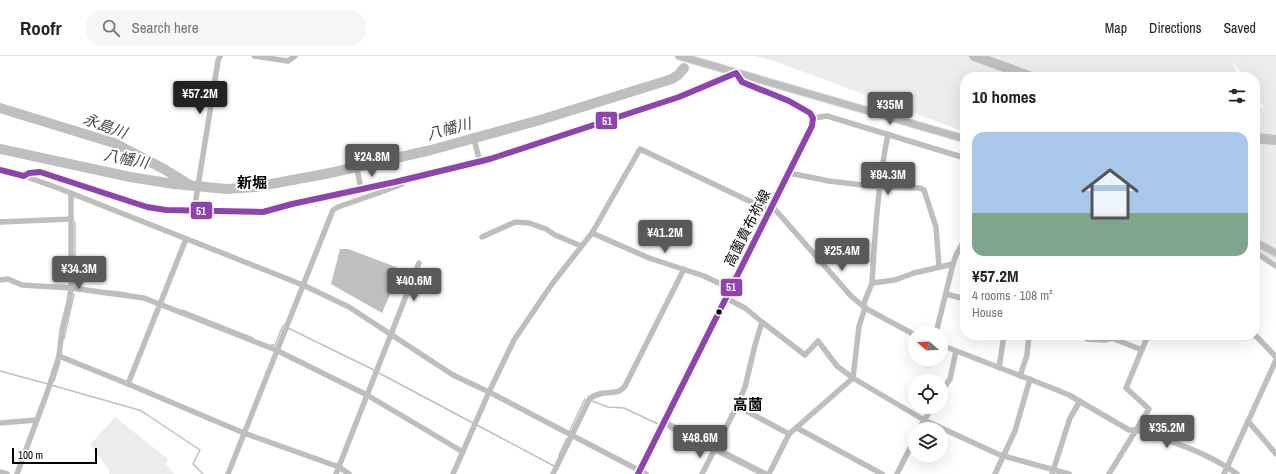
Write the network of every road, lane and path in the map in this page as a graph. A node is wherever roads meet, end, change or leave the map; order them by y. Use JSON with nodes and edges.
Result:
{"nodes":[{"id":1,"x":220,"y":56,"type":"edge"},
{"id":2,"x":254,"y":56,"type":"edge"},
{"id":3,"x":296,"y":56,"type":"edge"},
{"id":4,"x":679,"y":56,"type":"edge"},
{"id":5,"x":736,"y":73,"type":"junction"},
{"id":6,"x":813,"y":118,"type":"junction"},
{"id":7,"x":888,"y":134,"type":"junction"},
{"id":8,"x":473,"y":136,"type":"dead end"},
{"id":9,"x":960,"y":138,"type":"edge"},
{"id":10,"x":960,"y":156,"type":"edge"},
{"id":11,"x":480,"y":162,"type":"junction"},
{"id":12,"x":356,"y":164,"type":"dead end"},
{"id":13,"x":0,"y":170,"type":"edge"},
{"id":14,"x":789,"y":173,"type":"junction"},
{"id":15,"x":24,"y":176,"type":"junction"},
{"id":16,"x":417,"y":177,"type":"junction"},
{"id":17,"x":879,"y":187,"type":"junction"},
{"id":18,"x":361,"y":190,"type":"junction"},
{"id":19,"x":71,"y":193,"type":"junction"},
{"id":20,"x":771,"y":209,"type":"junction"},
{"id":21,"x":194,"y":211,"type":"junction"},
{"id":22,"x":71,"y":219,"type":"junction"},
{"id":23,"x":0,"y":222,"type":"edge"},
{"id":24,"x":592,"y":233,"type":"junction"},
{"id":25,"x":482,"y":237,"type":"dead end"},
{"id":26,"x":186,"y":239,"type":"junction"},
{"id":27,"x":1260,"y":245,"type":"edge"},
{"id":28,"x":581,"y":246,"type":"junction"},
{"id":29,"x":960,"y":248,"type":"edge"},
{"id":30,"x":1276,"y":253,"type":"edge"},
{"id":31,"x":1260,"y":255,"type":"edge"},
{"id":32,"x":419,"y":263,"type":"dead end"},
{"id":33,"x":953,"y":264,"type":"junction"},
{"id":34,"x":939,"y":266,"type":"junction"},
{"id":35,"x":1276,"y":266,"type":"edge"},
{"id":36,"x":684,"y":269,"type":"junction"},
{"id":37,"x":0,"y":280,"type":"edge"},
{"id":38,"x":872,"y":283,"type":"junction"},
{"id":39,"x":303,"y":285,"type":"junction"},
{"id":40,"x":71,"y":288,"type":"junction"},
{"id":41,"x":731,"y":289,"type":"junction"},
{"id":42,"x":946,"y":294,"type":"junction"},
{"id":43,"x":726,"y":298,"type":"junction"},
{"id":44,"x":960,"y":298,"type":"edge"},
{"id":45,"x":160,"y":304,"type":"junction"},
{"id":46,"x":865,"y":308,"type":"junction"},
{"id":47,"x":762,"y":322,"type":"junction"},
{"id":48,"x":938,"y":326,"type":"edge"},
{"id":49,"x":908,"y":331,"type":"edge"},
{"id":50,"x":392,"y":334,"type":"junction"},
{"id":51,"x":1003,"y":340,"type":"edge"},
{"id":52,"x":1029,"y":340,"type":"edge"},
{"id":53,"x":1117,"y":340,"type":"edge"},
{"id":54,"x":1146,"y":340,"type":"edge"},
{"id":55,"x":1259,"y":340,"type":"edge"},
{"id":56,"x":948,"y":348,"type":"edge"},
{"id":57,"x":276,"y":350,"type":"junction"},
{"id":58,"x":1142,"y":350,"type":"junction"},
{"id":59,"x":956,"y":351,"type":"junction"},
{"id":60,"x":59,"y":356,"type":"junction"},
{"id":61,"x":1276,"y":359,"type":"edge"},
{"id":62,"x":999,"y":368,"type":"junction"},
{"id":63,"x":1020,"y":376,"type":"junction"},
{"id":64,"x":853,"y":378,"type":"junction"},
{"id":65,"x":1030,"y":380,"type":"junction"},
{"id":66,"x":948,"y":382,"type":"edge"},
{"id":67,"x":128,"y":384,"type":"junction"},
{"id":68,"x":489,"y":392,"type":"junction"},
{"id":69,"x":367,"y":395,"type":"junction"},
{"id":70,"x":1080,"y":402,"type":"junction"},
{"id":71,"x":737,"y":406,"type":"junction"},
{"id":72,"x":928,"y":414,"type":"edge"},
{"id":73,"x":36,"y":420,"type":"junction"},
{"id":74,"x":924,"y":420,"type":"junction"},
{"id":75,"x":1248,"y":421,"type":"junction"},
{"id":76,"x":664,"y":422,"type":"junction"},
{"id":77,"x":0,"y":423,"type":"edge"},
{"id":78,"x":798,"y":428,"type":"junction"},
{"id":79,"x":1136,"y":430,"type":"junction"},
{"id":80,"x":244,"y":433,"type":"junction"},
{"id":81,"x":571,"y":434,"type":"junction"},
{"id":82,"x":790,"y":434,"type":"junction"},
{"id":83,"x":714,"y":449,"type":"junction"},
{"id":84,"x":463,"y":452,"type":"junction"},
{"id":85,"x":908,"y":452,"type":"edge"},
{"id":86,"x":1276,"y":454,"type":"edge"},
{"id":87,"x":1004,"y":457,"type":"junction"},
{"id":88,"x":339,"y":467,"type":"junction"},
{"id":89,"x":1228,"y":467,"type":"junction"},
{"id":90,"x":0,"y":472,"type":"edge"},
{"id":91,"x":1053,"y":472,"type":"edge"},
{"id":92,"x":641,"y":473,"type":"edge"},
{"id":93,"x":7,"y":474,"type":"edge"},
{"id":94,"x":17,"y":474,"type":"edge"},
{"id":95,"x":228,"y":474,"type":"edge"},
{"id":96,"x":336,"y":474,"type":"edge"},
{"id":97,"x":349,"y":474,"type":"edge"},
{"id":98,"x":453,"y":474,"type":"edge"},
{"id":99,"x":553,"y":474,"type":"edge"},
{"id":100,"x":702,"y":474,"type":"edge"},
{"id":101,"x":768,"y":474,"type":"edge"},
{"id":102,"x":882,"y":474,"type":"edge"},
{"id":103,"x":897,"y":474,"type":"edge"},
{"id":104,"x":995,"y":474,"type":"edge"},
{"id":105,"x":1069,"y":474,"type":"edge"},
{"id":106,"x":1110,"y":474,"type":"edge"},
{"id":107,"x":1224,"y":474,"type":"edge"},
{"id":108,"x":1237,"y":474,"type":"edge"}],
"edges":[{"from":1,"to":21,"type":"street"},
{"from":2,"to":3,"type":"street"},
{"from":4,"to":5,"type":"main road"},
{"from":5,"to":6,"type":"main road"},
{"from":5,"to":9,"type":"main road"},
{"from":5,"to":11,"type":"street"},
{"from":6,"to":7,"type":"street"},
{"from":6,"to":14,"type":"main road","name":"高薗貴布祢線"},
{"from":7,"to":10,"type":"street"},
{"from":7,"to":17,"type":"street"},
{"from":8,"to":11,"type":"street"},
{"from":11,"to":16,"type":"street"},
{"from":12,"to":18,"type":"street"},
{"from":13,"to":15,"type":"street"},
{"from":14,"to":17,"type":"street"},
{"from":14,"to":20,"type":"main road","name":"高薗貴布祢線"},
{"from":15,"to":19,"type":"street"},
{"from":15,"to":21,"type":"street"},
{"from":16,"to":18,"type":"street"},
{"from":16,"to":39,"type":"street"},
{"from":17,"to":34,"type":"street"},
{"from":17,"to":38,"type":"street"},
{"from":18,"to":21,"type":"street"},
{"from":19,"to":22,"type":"street"},
{"from":19,"to":26,"type":"street"},
{"from":20,"to":24,"type":"street"},
{"from":20,"to":41,"type":"main road","name":"高薗貴布祢線"},
{"from":20,"to":46,"type":"street"},
{"from":22,"to":23,"type":"street"},
{"from":22,"to":40,"type":"street"},
{"from":24,"to":28,"type":"street"},
{"from":24,"to":36,"type":"street"},
{"from":25,"to":28,"type":"street"},
{"from":26,"to":39,"type":"street"},
{"from":26,"to":45,"type":"street"},
{"from":27,"to":30,"type":"main road"},
{"from":28,"to":68,"type":"street"},
{"from":29,"to":33,"type":"street"},
{"from":31,"to":35,"type":"street"},
{"from":32,"to":50,"type":"street"},
{"from":33,"to":34,"type":"street"},
{"from":33,"to":42,"type":"street"},
{"from":34,"to":38,"type":"street"},
{"from":36,"to":41,"type":"street"},
{"from":36,"to":81,"type":"street"},
{"from":37,"to":40,"type":"street"},
{"from":38,"to":46,"type":"street"},
{"from":39,"to":50,"type":"street"},
{"from":39,"to":57,"type":"street"},
{"from":40,"to":45,"type":"street"},
{"from":40,"to":60,"type":"street"},
{"from":41,"to":43,"type":"main road","name":"高薗貴布祢線"},
{"from":42,"to":44,"type":"street"},
{"from":42,"to":48,"type":"street"},
{"from":43,"to":47,"type":"street"},
{"from":43,"to":76,"type":"main road","name":"高薗貴布祢線"},
{"from":45,"to":57,"type":"street"},
{"from":45,"to":67,"type":"street"},
{"from":46,"to":49,"type":"street"},
{"from":46,"to":64,"type":"street"},
{"from":47,"to":64,"type":"street"},
{"from":47,"to":71,"type":"street"},
{"from":50,"to":68,"type":"street"},
{"from":50,"to":69,"type":"street"},
{"from":51,"to":62,"type":"street"},
{"from":52,"to":63,"type":"street"},
{"from":53,"to":58,"type":"street"},
{"from":54,"to":58,"type":"street"},
{"from":55,"to":61,"type":"street"},
{"from":56,"to":59,"type":"street"},
{"from":57,"to":69,"type":"street"},
{"from":57,"to":80,"type":"street"},
{"from":58,"to":79,"type":"street"},
{"from":59,"to":62,"type":"street"},
{"from":59,"to":66,"type":"street"},
{"from":60,"to":67,"type":"street"},
{"from":60,"to":73,"type":"street"},
{"from":61,"to":75,"type":"street"},
{"from":62,"to":63,"type":"street"},
{"from":63,"to":65,"type":"street"},
{"from":64,"to":74,"type":"street"},
{"from":64,"to":78,"type":"street"},
{"from":65,"to":70,"type":"street"},
{"from":65,"to":87,"type":"street"},
{"from":67,"to":80,"type":"street"},
{"from":68,"to":81,"type":"street"},
{"from":68,"to":84,"type":"street"},
{"from":69,"to":84,"type":"street"},
{"from":69,"to":88,"type":"street"},
{"from":70,"to":79,"type":"street"},
{"from":70,"to":91,"type":"street"},
{"from":71,"to":82,"type":"street"},
{"from":71,"to":83,"type":"street"},
{"from":72,"to":74,"type":"street"},
{"from":73,"to":77,"type":"street"},
{"from":73,"to":94,"type":"street"},
{"from":74,"to":87,"type":"street"},
{"from":75,"to":86,"type":"street"},
{"from":75,"to":89,"type":"street"},
{"from":76,"to":83,"type":"street"},
{"from":76,"to":92,"type":"main road","name":"高薗貴布祢線"},
{"from":78,"to":82,"type":"street"},
{"from":78,"to":102,"type":"street"},
{"from":79,"to":89,"type":"street"},
{"from":79,"to":106,"type":"street"},
{"from":80,"to":88,"type":"street"},
{"from":80,"to":95,"type":"street"},
{"from":81,"to":92,"type":"street"},
{"from":81,"to":99,"type":"street"},
{"from":82,"to":101,"type":"street"},
{"from":83,"to":100,"type":"street"},
{"from":83,"to":101,"type":"street"},
{"from":84,"to":98,"type":"street"},
{"from":85,"to":103,"type":"street"},
{"from":87,"to":91,"type":"street"},
{"from":87,"to":104,"type":"street"},
{"from":88,"to":96,"type":"street"},
{"from":88,"to":97,"type":"street"},
{"from":89,"to":107,"type":"street"},
{"from":89,"to":108,"type":"street"},
{"from":90,"to":93,"type":"street"},
{"from":91,"to":105,"type":"street"}]}
